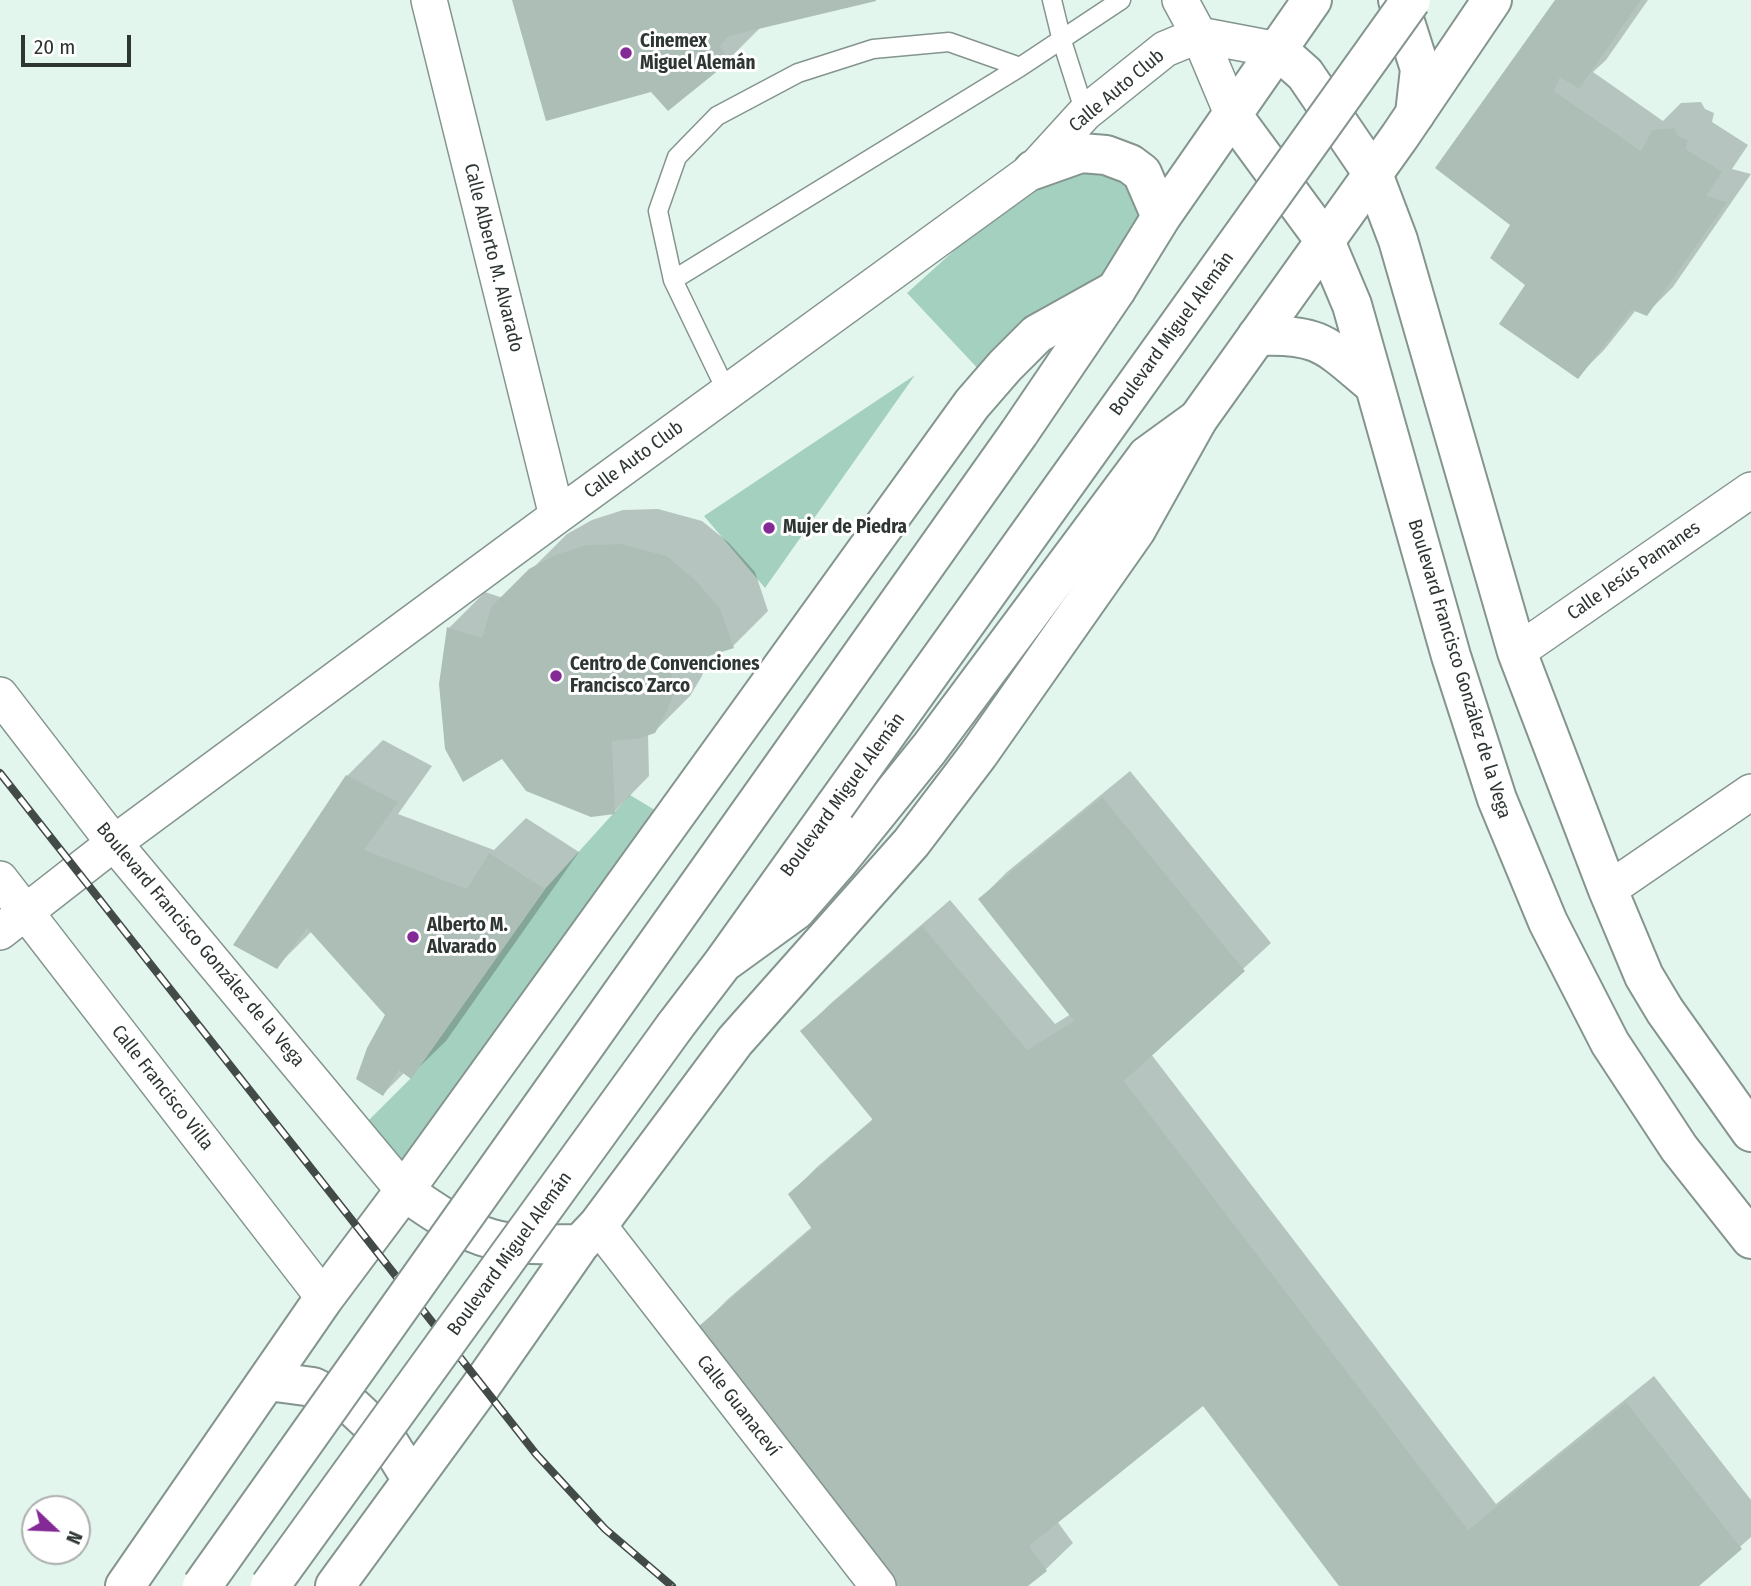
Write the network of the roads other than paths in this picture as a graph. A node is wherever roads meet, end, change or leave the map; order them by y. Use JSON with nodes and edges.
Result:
{"nodes":[{"id":1,"x":429,"y":0,"type":"edge"},
{"id":2,"x":1052,"y":0,"type":"edge"},
{"id":3,"x":1121,"y":0,"type":"edge"},
{"id":4,"x":1180,"y":0,"type":"edge"},
{"id":5,"x":1312,"y":0,"type":"edge"},
{"id":6,"x":1398,"y":0,"type":"edge"},
{"id":7,"x":1410,"y":0,"type":"edge"},
{"id":8,"x":1492,"y":0,"type":"edge"},
{"id":9,"x":1199,"y":35,"type":"junction"},
{"id":10,"x":1062,"y":41,"type":"junction"},
{"id":11,"x":1279,"y":50,"type":"junction"},
{"id":12,"x":1020,"y":67,"type":"junction"},
{"id":13,"x":1085,"y":113,"type":"junction"},
{"id":14,"x":1415,"y":114,"type":"junction"},
{"id":15,"x":1233,"y":116,"type":"junction"},
{"id":16,"x":1033,"y":170,"type":"junction"},
{"id":17,"x":1373,"y":174,"type":"junction"},
{"id":18,"x":1161,"y":217,"type":"junction"},
{"id":19,"x":1325,"y":242,"type":"junction"},
{"id":20,"x":673,"y":280,"type":"junction"},
{"id":21,"x":1116,"y":290,"type":"junction"},
{"id":22,"x":1256,"y":336,"type":"junction"},
{"id":23,"x":1374,"y":385,"type":"junction"},
{"id":24,"x":727,"y":392,"type":"junction"},
{"id":25,"x":1198,"y":419,"type":"junction"},
{"id":26,"x":1751,"y":491,"type":"edge"},
{"id":27,"x":557,"y":516,"type":"junction"},
{"id":28,"x":1517,"y":652,"type":"junction"},
{"id":29,"x":0,"y":695,"type":"edge"},
{"id":30,"x":1751,"y":792,"type":"edge"},
{"id":31,"x":114,"y":844,"type":"junction"},
{"id":32,"x":0,"y":879,"type":"edge"},
{"id":33,"x":1608,"y":890,"type":"junction"},
{"id":34,"x":13,"y":922,"type":"edge"},
{"id":35,"x":723,"y":963,"type":"junction"},
{"id":36,"x":1747,"y":1118,"type":"edge"},
{"id":37,"x":404,"y":1191,"type":"junction"},
{"id":38,"x":589,"y":1234,"type":"junction"},
{"id":39,"x":1751,"y":1239,"type":"edge"},
{"id":40,"x":324,"y":1298,"type":"junction"},
{"id":41,"x":268,"y":1381,"type":"junction"},
{"id":42,"x":412,"y":1480,"type":"junction"},
{"id":43,"x":125,"y":1586,"type":"edge"},
{"id":44,"x":202,"y":1586,"type":"edge"},
{"id":45,"x":270,"y":1586,"type":"edge"},
{"id":46,"x":335,"y":1586,"type":"edge"},
{"id":47,"x":878,"y":1586,"type":"edge"}],
"edges":[{"from":1,"to":27,"type":"street","name":"Calle Alberto M. Alvarado"},
{"from":2,"to":10,"type":"lane"},
{"from":3,"to":10,"type":"lane"},
{"from":4,"to":9,"type":"street"},
{"from":5,"to":11,"type":"main road"},
{"from":6,"to":14,"type":"main road"},
{"from":7,"to":35,"type":"main road","name":"Boulevard Miguel Alemán","bridge":true},
{"from":8,"to":14,"type":"main road"},
{"from":9,"to":11,"type":"street"},
{"from":9,"to":13,"type":"street","name":"Calle Auto Club"},
{"from":9,"to":15,"type":"street"},
{"from":10,"to":12,"type":"lane"},
{"from":10,"to":13,"type":"lane"},
{"from":11,"to":15,"type":"main road"},
{"from":11,"to":17,"type":"main road"},
{"from":12,"to":20,"type":"lane"},
{"from":12,"to":20,"type":"lane"},
{"from":13,"to":16,"type":"street","name":"Calle Auto Club"},
{"from":14,"to":17,"type":"main road"},
{"from":15,"to":18,"type":"main road"},
{"from":15,"to":19,"type":"main road","name":"Boulevard Francisco González de la Vega"},
{"from":16,"to":18,"type":"main road"},
{"from":16,"to":24,"type":"street","name":"Calle Auto Club"},
{"from":17,"to":19,"type":"main road"},
{"from":17,"to":28,"type":"main road"},
{"from":18,"to":21,"type":"main road"},
{"from":19,"to":22,"type":"main road"},
{"from":19,"to":23,"type":"main road","name":"Boulevard Francisco González de la Vega"},
{"from":20,"to":24,"type":"lane"},
{"from":21,"to":37,"type":"main road"},
{"from":21,"to":44,"type":"main road","bridge":true},
{"from":22,"to":23,"type":"main road"},
{"from":22,"to":25,"type":"main road"},
{"from":23,"to":39,"type":"main road","name":"Boulevard Francisco González de la Vega"},
{"from":24,"to":27,"type":"street","name":"Calle Auto Club"},
{"from":25,"to":35,"type":"main road"},
{"from":25,"to":38,"type":"main road"},
{"from":26,"to":28,"type":"street","name":"Calle Jesús Pamanes"},
{"from":27,"to":31,"type":"street","name":"Calle Auto Club"},
{"from":28,"to":33,"type":"main road"},
{"from":29,"to":31,"type":"street","name":"Boulevard Francisco González de la Vega"},
{"from":30,"to":33,"type":"street"},
{"from":31,"to":34,"type":"street","name":"Calle Auto Club"},
{"from":31,"to":37,"type":"street","name":"Boulevard Francisco González de la Vega"},
{"from":32,"to":34,"type":"street","name":"Calle Francisco Villa"},
{"from":33,"to":36,"type":"main road"},
{"from":34,"to":40,"type":"street","name":"Calle Francisco Villa"},
{"from":35,"to":45,"type":"main road","name":"Boulevard Miguel Alemán","bridge":true},
{"from":37,"to":38,"type":"main road"},
{"from":37,"to":40,"type":"main road"},
{"from":38,"to":42,"type":"main road"},
{"from":38,"to":47,"type":"street","name":"Calle Guanaceví"},
{"from":40,"to":41,"type":"main road"},
{"from":41,"to":42,"type":"main road"},
{"from":41,"to":43,"type":"main road"},
{"from":42,"to":46,"type":"main road"}]}
